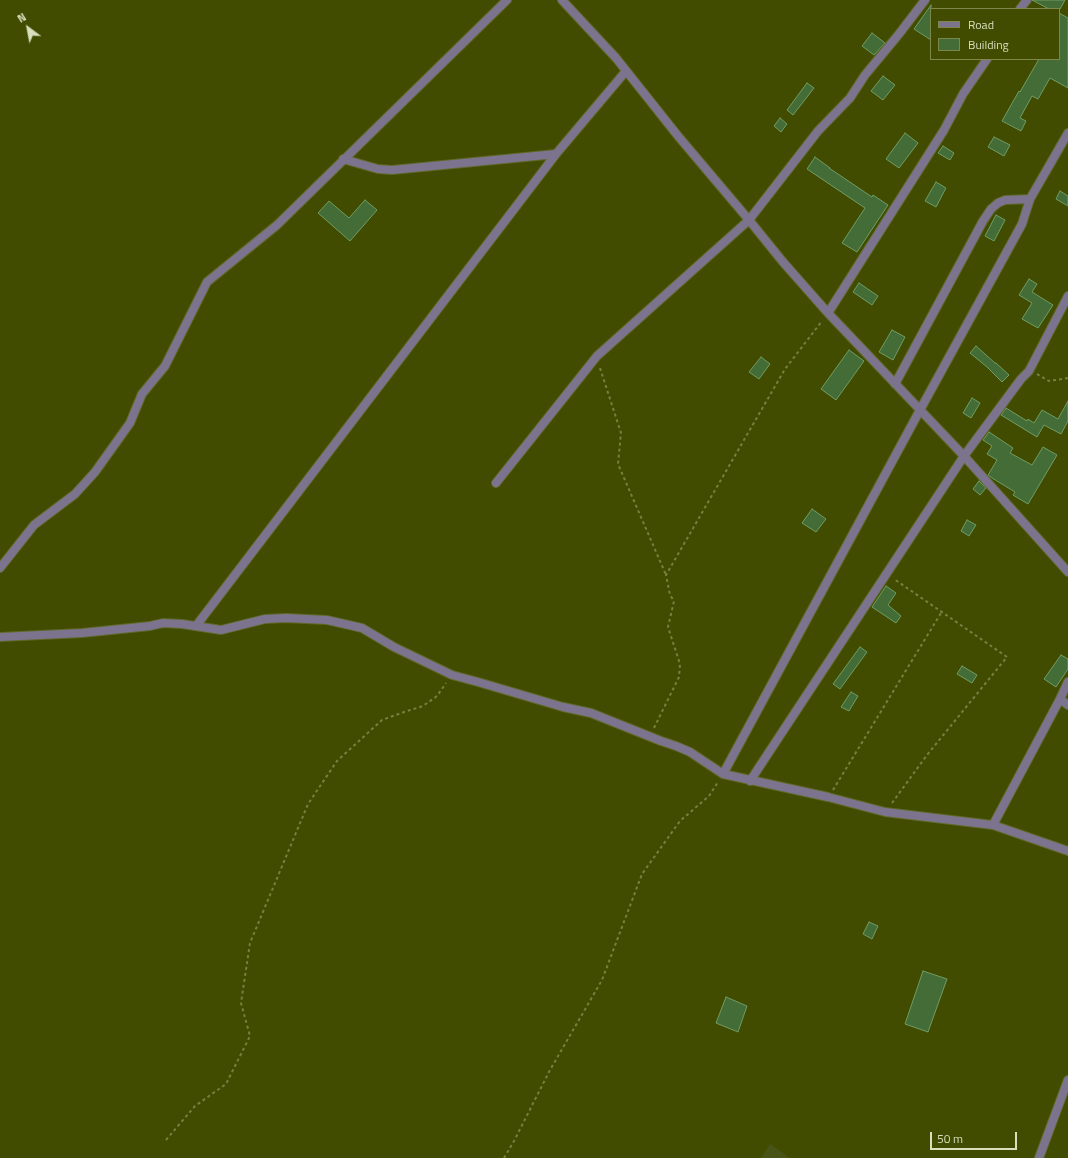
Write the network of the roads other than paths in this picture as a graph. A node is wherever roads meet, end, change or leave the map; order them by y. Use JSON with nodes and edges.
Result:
{"nodes":[{"id":1,"x":508,"y":0,"type":"edge"},
{"id":2,"x":562,"y":0,"type":"edge"},
{"id":3,"x":925,"y":0,"type":"edge"},
{"id":4,"x":1027,"y":0,"type":"edge"},
{"id":5,"x":1021,"y":8,"type":"edge"},
{"id":6,"x":986,"y":60,"type":"edge"},
{"id":7,"x":626,"y":71,"type":"junction"},
{"id":8,"x":1068,"y":133,"type":"edge"},
{"id":9,"x":556,"y":154,"type":"junction"},
{"id":10,"x":343,"y":159,"type":"junction"},
{"id":11,"x":1030,"y":199,"type":"junction"},
{"id":12,"x":749,"y":220,"type":"junction"},
{"id":13,"x":1068,"y":296,"type":"edge"},
{"id":14,"x":828,"y":313,"type":"junction"},
{"id":15,"x":895,"y":384,"type":"junction"},
{"id":16,"x":920,"y":410,"type":"junction"},
{"id":17,"x":964,"y":456,"type":"junction"},
{"id":18,"x":496,"y":483,"type":"dead end"},
{"id":19,"x":0,"y":568,"type":"edge"},
{"id":20,"x":1068,"y":572,"type":"edge"},
{"id":21,"x":196,"y":626,"type":"junction"},
{"id":22,"x":0,"y":637,"type":"edge"},
{"id":23,"x":1068,"y":682,"type":"edge"},
{"id":24,"x":1060,"y":699,"type":"junction"},
{"id":25,"x":1068,"y":705,"type":"edge"},
{"id":26,"x":723,"y":774,"type":"junction"},
{"id":27,"x":750,"y":780,"type":"junction"},
{"id":28,"x":993,"y":825,"type":"junction"},
{"id":29,"x":1068,"y":851,"type":"edge"},
{"id":30,"x":1068,"y":1080,"type":"edge"},
{"id":31,"x":1039,"y":1158,"type":"edge"}],
"edges":[{"from":1,"to":10,"type":"street"},
{"from":2,"to":7,"type":"street"},
{"from":3,"to":12,"type":"street"},
{"from":4,"to":5,"type":"street"},
{"from":6,"to":14,"type":"street"},
{"from":7,"to":9,"type":"street"},
{"from":7,"to":12,"type":"street"},
{"from":8,"to":11,"type":"street"},
{"from":9,"to":10,"type":"street"},
{"from":9,"to":21,"type":"street"},
{"from":10,"to":19,"type":"street"},
{"from":11,"to":15,"type":"street"},
{"from":11,"to":16,"type":"street"},
{"from":12,"to":14,"type":"street"},
{"from":12,"to":18,"type":"street"},
{"from":13,"to":17,"type":"street"},
{"from":14,"to":15,"type":"street"},
{"from":15,"to":16,"type":"street"},
{"from":16,"to":17,"type":"street"},
{"from":16,"to":26,"type":"street"},
{"from":17,"to":20,"type":"street"},
{"from":17,"to":27,"type":"street"},
{"from":21,"to":22,"type":"street"},
{"from":21,"to":26,"type":"street"},
{"from":23,"to":24,"type":"street"},
{"from":24,"to":25,"type":"street"},
{"from":24,"to":28,"type":"street"},
{"from":26,"to":27,"type":"street"},
{"from":27,"to":28,"type":"street"},
{"from":28,"to":29,"type":"street"},
{"from":30,"to":31,"type":"street"}]}
